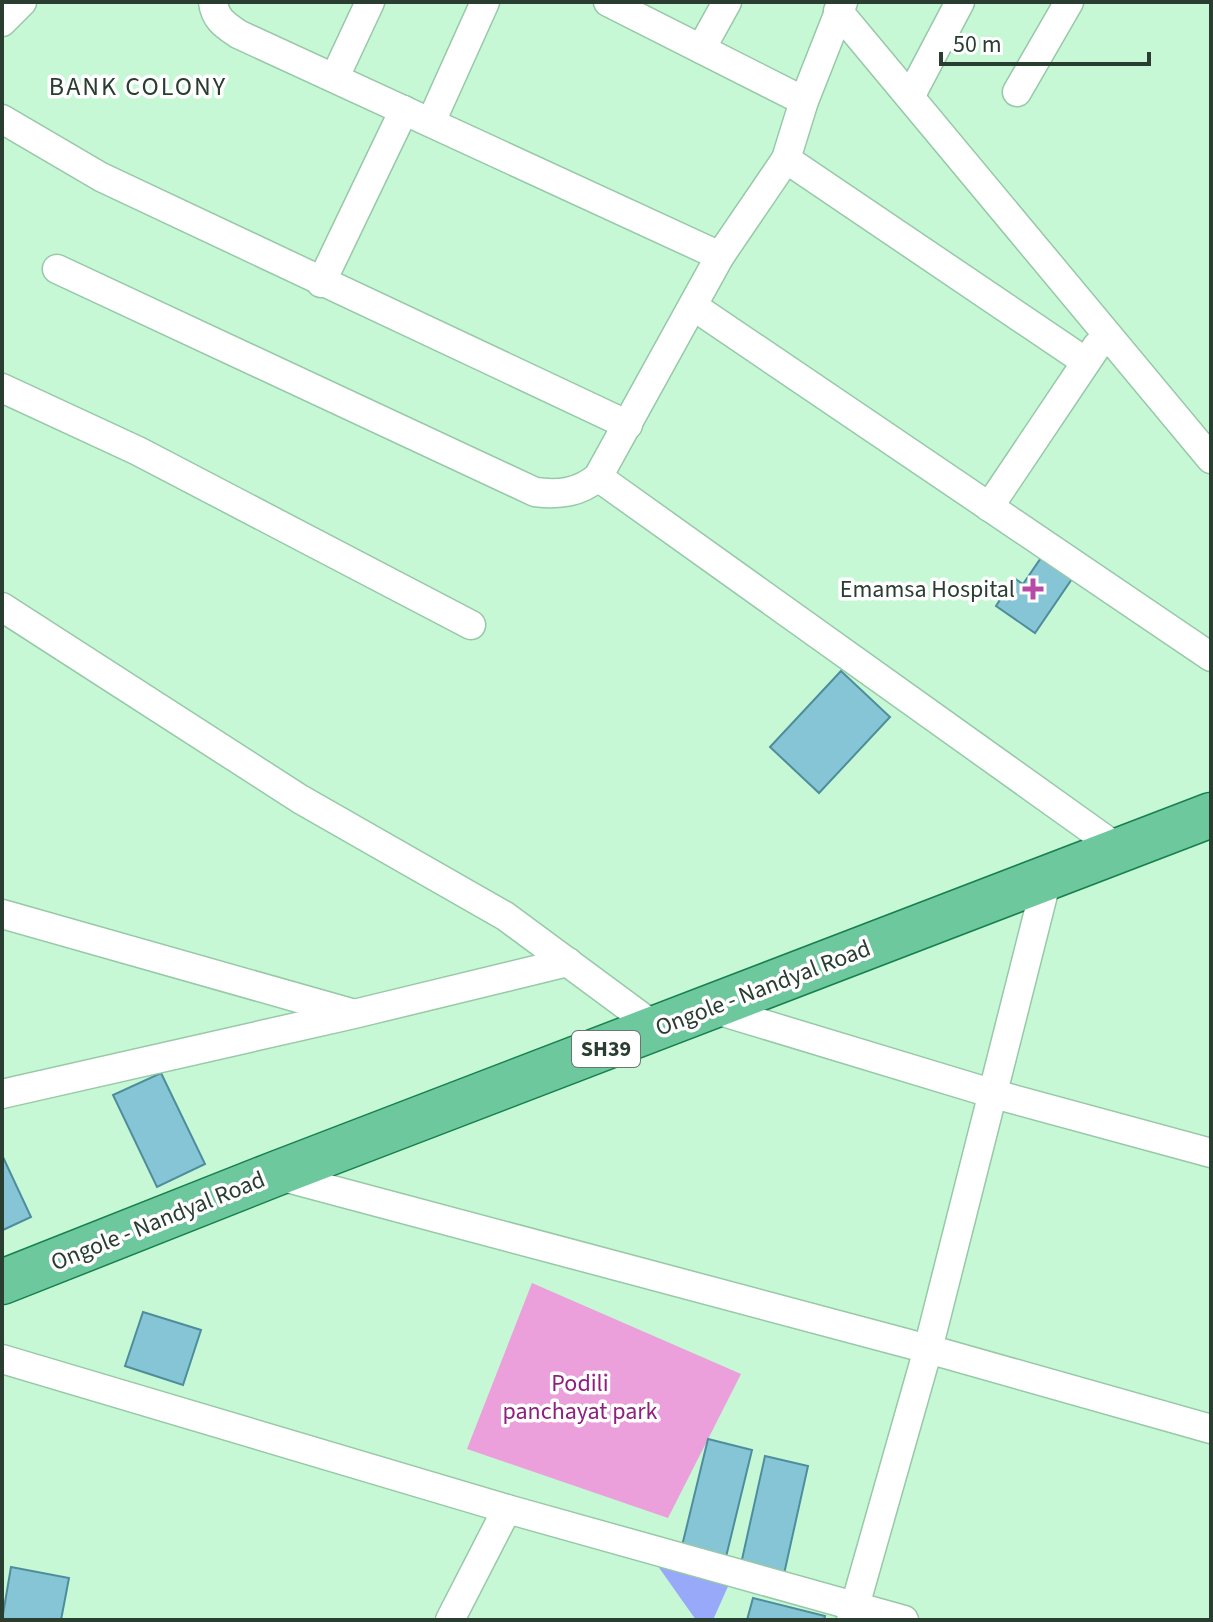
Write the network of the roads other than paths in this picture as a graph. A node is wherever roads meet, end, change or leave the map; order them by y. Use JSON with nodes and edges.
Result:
{"nodes":[{"id":1,"x":22,"y":2,"type":"edge"},
{"id":2,"x":213,"y":2,"type":"edge"},
{"id":3,"x":370,"y":2,"type":"edge"},
{"id":4,"x":485,"y":2,"type":"edge"},
{"id":5,"x":727,"y":2,"type":"edge"},
{"id":6,"x":960,"y":2,"type":"edge"},
{"id":7,"x":1069,"y":2,"type":"edge"},
{"id":8,"x":610,"y":3,"type":"edge"},
{"id":9,"x":841,"y":6,"type":"edge"},
{"id":10,"x":2,"y":22,"type":"edge"},
{"id":11,"x":701,"y":49,"type":"junction"},
{"id":12,"x":335,"y":77,"type":"junction"},
{"id":13,"x":1017,"y":92,"type":"dead end"},
{"id":14,"x":910,"y":97,"type":"junction"},
{"id":15,"x":804,"y":101,"type":"junction"},
{"id":16,"x":404,"y":110,"type":"junction"},
{"id":17,"x":2,"y":119,"type":"edge"},
{"id":18,"x":431,"y":122,"type":"junction"},
{"id":19,"x":786,"y":159,"type":"junction"},
{"id":20,"x":720,"y":256,"type":"junction"},
{"id":21,"x":57,"y":269,"type":"dead end"},
{"id":22,"x":321,"y":283,"type":"junction"},
{"id":23,"x":693,"y":306,"type":"junction"},
{"id":24,"x":1107,"y":333,"type":"junction"},
{"id":25,"x":1086,"y":362,"type":"junction"},
{"id":26,"x":2,"y":388,"type":"edge"},
{"id":27,"x":628,"y":425,"type":"junction"},
{"id":28,"x":1211,"y":459,"type":"edge"},
{"id":29,"x":598,"y":477,"type":"junction"},
{"id":30,"x":989,"y":507,"type":"junction"},
{"id":31,"x":2,"y":607,"type":"edge"},
{"id":32,"x":471,"y":625,"type":"dead end"},
{"id":33,"x":1211,"y":657,"type":"edge"},
{"id":34,"x":1211,"y":815,"type":"edge"},
{"id":35,"x":1120,"y":850,"type":"junction"},
{"id":36,"x":1047,"y":879,"type":"junction"},
{"id":37,"x":2,"y":914,"type":"edge"},
{"id":38,"x":568,"y":962,"type":"junction"},
{"id":39,"x":709,"y":1007,"type":"junction"},
{"id":40,"x":354,"y":1014,"type":"junction"},
{"id":41,"x":658,"y":1029,"type":"junction"},
{"id":42,"x":2,"y":1094,"type":"edge"},
{"id":43,"x":994,"y":1094,"type":"junction"},
{"id":44,"x":1211,"y":1153,"type":"edge"},
{"id":45,"x":275,"y":1174,"type":"junction"},
{"id":46,"x":2,"y":1282,"type":"edge"},
{"id":47,"x":928,"y":1349,"type":"junction"},
{"id":48,"x":2,"y":1359,"type":"edge"},
{"id":49,"x":1211,"y":1429,"type":"edge"},
{"id":50,"x":507,"y":1509,"type":"junction"},
{"id":51,"x":853,"y":1613,"type":"edge"},
{"id":52,"x":450,"y":1620,"type":"edge"},
{"id":53,"x":904,"y":1620,"type":"edge"}],
"edges":[{"from":1,"to":10,"type":"street"},
{"from":2,"to":12,"type":"street"},
{"from":3,"to":12,"type":"street"},
{"from":4,"to":18,"type":"street"},
{"from":5,"to":11,"type":"street"},
{"from":6,"to":14,"type":"street"},
{"from":7,"to":13,"type":"street"},
{"from":8,"to":11,"type":"street"},
{"from":9,"to":14,"type":"street"},
{"from":9,"to":15,"type":"street"},
{"from":11,"to":15,"type":"street"},
{"from":12,"to":16,"type":"street"},
{"from":14,"to":24,"type":"street"},
{"from":15,"to":19,"type":"street"},
{"from":16,"to":18,"type":"street"},
{"from":16,"to":22,"type":"street"},
{"from":17,"to":22,"type":"street"},
{"from":18,"to":20,"type":"street"},
{"from":19,"to":20,"type":"street"},
{"from":19,"to":25,"type":"street"},
{"from":20,"to":23,"type":"street"},
{"from":21,"to":29,"type":"street"},
{"from":22,"to":27,"type":"street"},
{"from":23,"to":27,"type":"street"},
{"from":23,"to":30,"type":"street"},
{"from":24,"to":25,"type":"street"},
{"from":24,"to":28,"type":"street"},
{"from":25,"to":30,"type":"street"},
{"from":26,"to":32,"type":"street"},
{"from":27,"to":29,"type":"street"},
{"from":29,"to":35,"type":"street"},
{"from":30,"to":33,"type":"street"},
{"from":31,"to":38,"type":"street"},
{"from":34,"to":35,"type":"main road","name":"Ongole - Nandyal Road","number":"SH39"},
{"from":35,"to":36,"type":"main road","name":"Ongole - Nandyal Road","number":"SH39"},
{"from":36,"to":39,"type":"main road","name":"Ongole - Nandyal Road","number":"SH39"},
{"from":36,"to":43,"type":"street"},
{"from":37,"to":40,"type":"street"},
{"from":38,"to":40,"type":"street"},
{"from":38,"to":41,"type":"street"},
{"from":39,"to":41,"type":"main road","name":"Ongole - Nandyal Road","number":"SH39"},
{"from":39,"to":43,"type":"street"},
{"from":40,"to":42,"type":"street"},
{"from":41,"to":45,"type":"main road","name":"Ongole - Nandyal Road","number":"SH39"},
{"from":43,"to":44,"type":"street"},
{"from":43,"to":47,"type":"street"},
{"from":45,"to":46,"type":"main road","name":"Ongole - Nandyal Road","number":"SH39"},
{"from":45,"to":47,"type":"street"},
{"from":47,"to":49,"type":"street"},
{"from":47,"to":51,"type":"street"},
{"from":48,"to":50,"type":"street"},
{"from":50,"to":51,"type":"street"},
{"from":50,"to":52,"type":"street"},
{"from":51,"to":53,"type":"street"}]}
